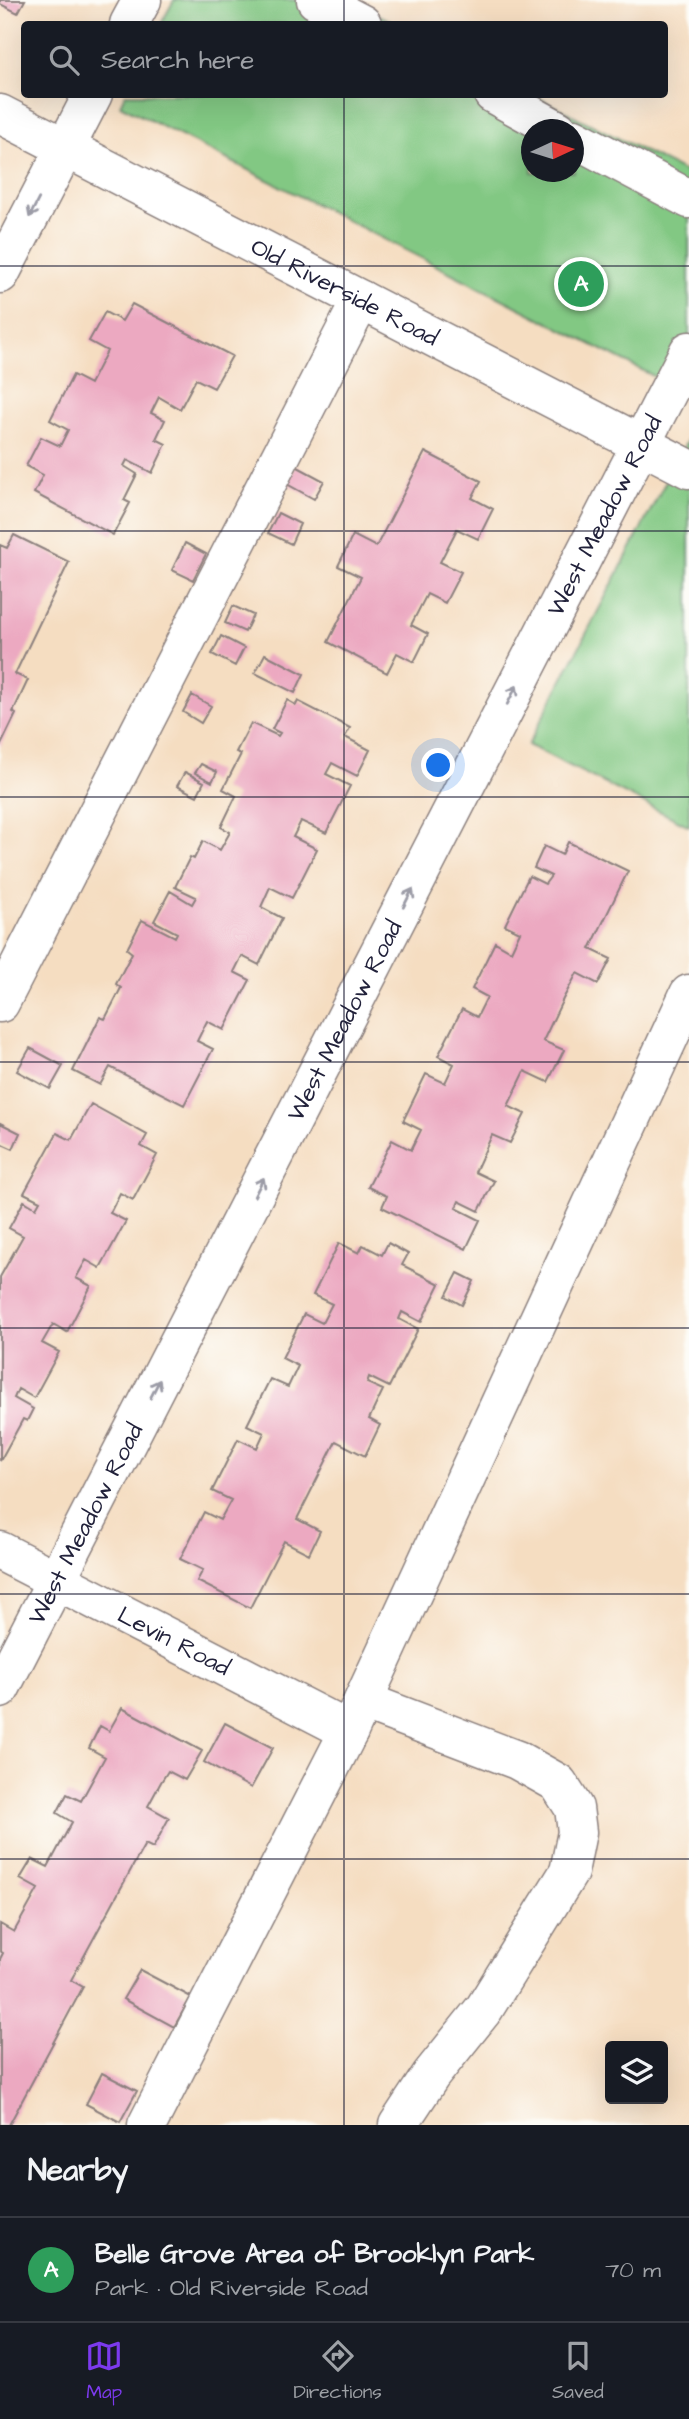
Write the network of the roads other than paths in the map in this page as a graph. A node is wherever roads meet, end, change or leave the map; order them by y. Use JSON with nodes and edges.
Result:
{"nodes":[{"id":1,"x":142,"y":0,"type":"edge"},
{"id":2,"x":316,"y":0,"type":"edge"},
{"id":3,"x":132,"y":21,"type":"edge"},
{"id":4,"x":356,"y":21,"type":"edge"},
{"id":5,"x":91,"y":98,"type":"edge"},
{"id":6,"x":500,"y":98,"type":"edge"},
{"id":7,"x":0,"y":114,"type":"edge"},
{"id":8,"x":538,"y":119,"type":"edge"},
{"id":9,"x":584,"y":144,"type":"edge"},
{"id":10,"x":65,"y":148,"type":"junction"},
{"id":11,"x":689,"y":199,"type":"edge"},
{"id":12,"x":0,"y":274,"type":"edge"},
{"id":13,"x":361,"y":300,"type":"junction"},
{"id":14,"x":689,"y":351,"type":"edge"},
{"id":15,"x":642,"y":444,"type":"junction"},
{"id":16,"x":689,"y":470,"type":"edge"},
{"id":17,"x":689,"y":994,"type":"edge"},
{"id":18,"x":0,"y":1003,"type":"edge"},
{"id":19,"x":0,"y":1551,"type":"edge"},
{"id":20,"x":56,"y":1580,"type":"junction"},
{"id":21,"x":0,"y":1689,"type":"edge"},
{"id":22,"x":356,"y":1716,"type":"junction"},
{"id":23,"x":147,"y":2125,"type":"edge"},
{"id":24,"x":398,"y":2125,"type":"edge"}],
"edges":[{"from":1,"to":3,"type":"street"},
{"from":2,"to":4,"type":"street"},
{"from":5,"to":10,"type":"street"},
{"from":6,"to":8,"type":"street"},
{"from":7,"to":10,"type":"street","name":"Old Riverside Road"},
{"from":9,"to":11,"type":"street"},
{"from":10,"to":12,"type":"street","one_way":true},
{"from":10,"to":13,"type":"street","name":"Old Riverside Road"},
{"from":13,"to":15,"type":"street","name":"Old Riverside Road"},
{"from":13,"to":18,"type":"street"},
{"from":14,"to":15,"type":"street","name":"West Meadow Road"},
{"from":15,"to":16,"type":"street","name":"Old Riverside Road"},
{"from":20,"to":15,"type":"street","name":"West Meadow Road","one_way":true},
{"from":17,"to":22,"type":"street"},
{"from":19,"to":20,"type":"street","name":"Levin Road"},
{"from":20,"to":21,"type":"street","name":"West Meadow Road"},
{"from":20,"to":22,"type":"street","name":"Levin Road"},
{"from":22,"to":23,"type":"street"},
{"from":22,"to":24,"type":"street","name":"Levin Road"}]}
